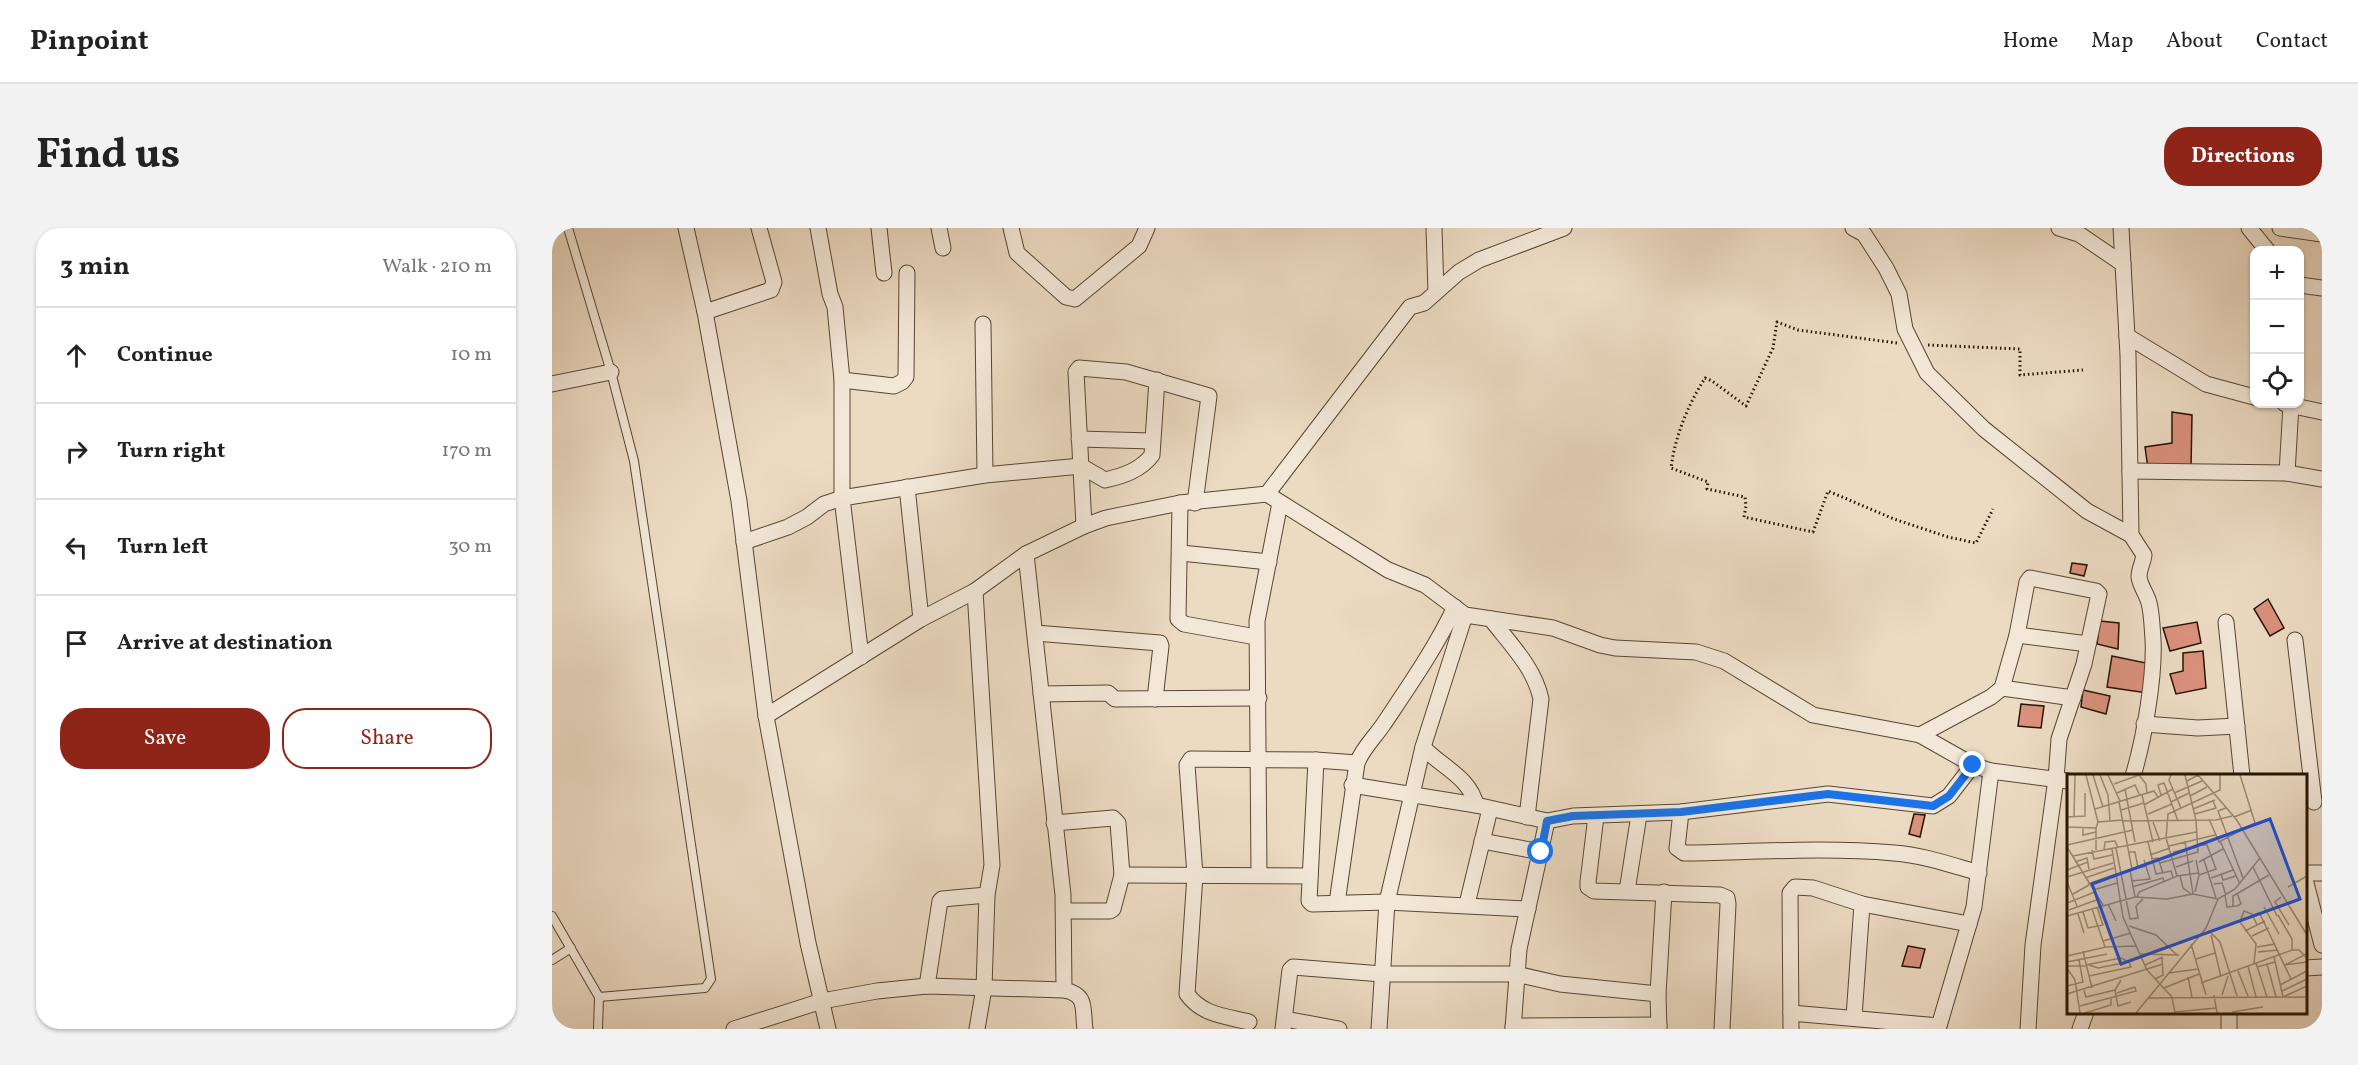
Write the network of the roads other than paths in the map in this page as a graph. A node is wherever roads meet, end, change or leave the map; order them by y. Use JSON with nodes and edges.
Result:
{"nodes":[{"id":1,"x":568,"y":228,"type":"edge"},
{"id":2,"x":686,"y":228,"type":"edge"},
{"id":3,"x":759,"y":228,"type":"edge"},
{"id":4,"x":818,"y":228,"type":"edge"},
{"id":5,"x":879,"y":228,"type":"edge"},
{"id":6,"x":939,"y":228,"type":"edge"},
{"id":7,"x":1011,"y":228,"type":"edge"},
{"id":8,"x":1147,"y":228,"type":"edge"},
{"id":9,"x":1434,"y":228,"type":"edge"},
{"id":10,"x":1564,"y":228,"type":"edge"},
{"id":11,"x":1853,"y":228,"type":"edge"},
{"id":12,"x":2059,"y":228,"type":"edge"},
{"id":13,"x":2121,"y":228,"type":"edge"},
{"id":14,"x":2249,"y":228,"type":"edge"},
{"id":15,"x":2280,"y":228,"type":"edge"},
{"id":16,"x":2322,"y":234,"type":"edge"},
{"id":17,"x":2264,"y":246,"type":"edge"},
{"id":18,"x":943,"y":248,"type":"dead end"},
{"id":19,"x":2123,"y":264,"type":"junction"},
{"id":20,"x":884,"y":273,"type":"dead end"},
{"id":21,"x":907,"y":273,"type":"dead end"},
{"id":22,"x":2304,"y":286,"type":"edge"},
{"id":23,"x":2322,"y":288,"type":"edge"},
{"id":24,"x":1436,"y":292,"type":"junction"},
{"id":25,"x":705,"y":312,"type":"junction"},
{"id":26,"x":983,"y":324,"type":"dead end"},
{"id":27,"x":2127,"y":336,"type":"junction"},
{"id":28,"x":611,"y":372,"type":"junction"},
{"id":29,"x":842,"y":380,"type":"junction"},
{"id":30,"x":1157,"y":380,"type":"junction"},
{"id":31,"x":552,"y":384,"type":"edge"},
{"id":32,"x":2250,"y":396,"type":"edge"},
{"id":33,"x":2288,"y":408,"type":"edge"},
{"id":34,"x":2304,"y":408,"type":"edge"},
{"id":35,"x":2322,"y":412,"type":"edge"},
{"id":36,"x":1079,"y":439,"type":"junction"},
{"id":37,"x":1152,"y":441,"type":"junction"},
{"id":38,"x":1081,"y":466,"type":"junction"},
{"id":39,"x":2130,"y":471,"type":"junction"},
{"id":40,"x":2287,"y":473,"type":"junction"},
{"id":41,"x":985,"y":475,"type":"junction"},
{"id":42,"x":2322,"y":479,"type":"edge"},
{"id":43,"x":907,"y":487,"type":"junction"},
{"id":44,"x":1267,"y":494,"type":"junction"},
{"id":45,"x":842,"y":498,"type":"junction"},
{"id":46,"x":1187,"y":503,"type":"junction"},
{"id":47,"x":1280,"y":503,"type":"junction"},
{"id":48,"x":1084,"y":526,"type":"junction"},
{"id":49,"x":2131,"y":535,"type":"junction"},
{"id":50,"x":744,"y":542,"type":"junction"},
{"id":51,"x":1181,"y":553,"type":"junction"},
{"id":52,"x":1026,"y":554,"type":"junction"},
{"id":53,"x":1269,"y":562,"type":"junction"},
{"id":54,"x":975,"y":591,"type":"junction"},
{"id":55,"x":1460,"y":611,"type":"junction"},
{"id":56,"x":921,"y":619,"type":"junction"},
{"id":57,"x":1491,"y":619,"type":"junction"},
{"id":58,"x":2226,"y":622,"type":"dead end"},
{"id":59,"x":1035,"y":633,"type":"junction"},
{"id":60,"x":2017,"y":635,"type":"junction"},
{"id":61,"x":1256,"y":637,"type":"junction"},
{"id":62,"x":2295,"y":640,"type":"dead end"},
{"id":63,"x":2088,"y":644,"type":"junction"},
{"id":64,"x":861,"y":657,"type":"junction"},
{"id":65,"x":2002,"y":688,"type":"junction"},
{"id":66,"x":1041,"y":694,"type":"junction"},
{"id":67,"x":1258,"y":698,"type":"junction"},
{"id":68,"x":2073,"y":698,"type":"junction"},
{"id":69,"x":1155,"y":699,"type":"junction"},
{"id":70,"x":766,"y":716,"type":"junction"},
{"id":71,"x":2144,"y":724,"type":"junction"},
{"id":72,"x":2237,"y":726,"type":"junction"},
{"id":73,"x":1920,"y":735,"type":"junction"},
{"id":74,"x":1423,"y":747,"type":"junction"},
{"id":75,"x":1259,"y":760,"type":"junction"},
{"id":76,"x":1316,"y":760,"type":"junction"},
{"id":77,"x":1357,"y":763,"type":"junction"},
{"id":78,"x":1973,"y":765,"type":"junction"},
{"id":79,"x":1991,"y":771,"type":"junction"},
{"id":80,"x":2134,"y":774,"type":"edge"},
{"id":81,"x":2242,"y":774,"type":"edge"},
{"id":82,"x":2062,"y":780,"type":"edge"},
{"id":83,"x":1352,"y":785,"type":"junction"},
{"id":84,"x":1413,"y":794,"type":"junction"},
{"id":85,"x":2314,"y":802,"type":"edge"},
{"id":86,"x":1483,"y":807,"type":"junction"},
{"id":87,"x":1681,"y":812,"type":"junction"},
{"id":88,"x":1638,"y":815,"type":"junction"},
{"id":89,"x":1596,"y":816,"type":"junction"},
{"id":90,"x":1527,"y":817,"type":"junction"},
{"id":91,"x":1547,"y":821,"type":"junction"},
{"id":92,"x":1054,"y":823,"type":"junction"},
{"id":93,"x":1482,"y":841,"type":"junction"},
{"id":94,"x":1541,"y":852,"type":"junction"},
{"id":95,"x":1979,"y":873,"type":"junction"},
{"id":96,"x":1122,"y":875,"type":"junction"},
{"id":97,"x":1195,"y":875,"type":"junction"},
{"id":98,"x":1259,"y":875,"type":"junction"},
{"id":99,"x":1310,"y":876,"type":"junction"},
{"id":100,"x":2307,"y":887,"type":"edge"},
{"id":101,"x":1627,"y":891,"type":"junction"},
{"id":102,"x":1664,"y":892,"type":"junction"},
{"id":103,"x":987,"y":896,"type":"junction"},
{"id":104,"x":1387,"y":902,"type":"junction"},
{"id":105,"x":1337,"y":903,"type":"junction"},
{"id":106,"x":1467,"y":904,"type":"junction"},
{"id":107,"x":1862,"y":904,"type":"junction"},
{"id":108,"x":1528,"y":909,"type":"junction"},
{"id":109,"x":1064,"y":910,"type":"junction"},
{"id":110,"x":552,"y":916,"type":"edge"},
{"id":111,"x":1969,"y":924,"type":"junction"},
{"id":112,"x":2322,"y":943,"type":"edge"},
{"id":113,"x":571,"y":948,"type":"junction"},
{"id":114,"x":552,"y":960,"type":"edge"},
{"id":115,"x":2322,"y":967,"type":"edge"},
{"id":116,"x":2307,"y":968,"type":"edge"},
{"id":117,"x":1516,"y":974,"type":"junction"},
{"id":118,"x":1382,"y":975,"type":"junction"},
{"id":119,"x":927,"y":986,"type":"junction"},
{"id":120,"x":984,"y":988,"type":"junction"},
{"id":121,"x":1064,"y":990,"type":"junction"},
{"id":122,"x":1658,"y":994,"type":"junction"},
{"id":123,"x":599,"y":997,"type":"junction"},
{"id":124,"x":822,"y":1001,"type":"junction"},
{"id":125,"x":1791,"y":1012,"type":"junction"},
{"id":126,"x":2085,"y":1014,"type":"edge"},
{"id":127,"x":1861,"y":1021,"type":"edge"},
{"id":128,"x":1249,"y":1022,"type":"dead end"},
{"id":129,"x":1284,"y":1024,"type":"edge"},
{"id":130,"x":1920,"y":1026,"type":"edge"},
{"id":131,"x":1659,"y":1027,"type":"edge"},
{"id":132,"x":1513,"y":1028,"type":"edge"},
{"id":133,"x":598,"y":1029,"type":"edge"},
{"id":134,"x":734,"y":1029,"type":"edge"},
{"id":135,"x":828,"y":1029,"type":"edge"},
{"id":136,"x":978,"y":1029,"type":"edge"},
{"id":137,"x":1084,"y":1029,"type":"edge"},
{"id":138,"x":1339,"y":1029,"type":"edge"},
{"id":139,"x":1379,"y":1029,"type":"edge"},
{"id":140,"x":1722,"y":1029,"type":"edge"},
{"id":141,"x":1791,"y":1029,"type":"edge"},
{"id":142,"x":2028,"y":1029,"type":"edge"},
{"id":143,"x":2080,"y":1029,"type":"edge"}],
"edges":[{"from":1,"to":28,"type":"lane"},
{"from":2,"to":25,"type":"street"},
{"from":3,"to":25,"type":"street"},
{"from":4,"to":29,"type":"street"},
{"from":5,"to":20,"type":"street"},
{"from":6,"to":18,"type":"street"},
{"from":7,"to":8,"type":"street"},
{"from":9,"to":24,"type":"street"},
{"from":10,"to":24,"type":"street"},
{"from":11,"to":49,"type":"street"},
{"from":12,"to":19,"type":"street"},
{"from":13,"to":19,"type":"street"},
{"from":14,"to":17,"type":"street"},
{"from":15,"to":16,"type":"street"},
{"from":19,"to":27,"type":"street"},
{"from":21,"to":29,"type":"street"},
{"from":22,"to":23,"type":"street"},
{"from":24,"to":44,"type":"street"},
{"from":25,"to":50,"type":"street"},
{"from":26,"to":41,"type":"street"},
{"from":27,"to":32,"type":"street"},
{"from":27,"to":39,"type":"street"},
{"from":28,"to":31,"type":"street"},
{"from":28,"to":123,"type":"lane"},
{"from":29,"to":45,"type":"street"},
{"from":30,"to":36,"type":"street"},
{"from":30,"to":37,"type":"street"},
{"from":30,"to":46,"type":"street"},
{"from":33,"to":40,"type":"street"},
{"from":34,"to":35,"type":"street"},
{"from":36,"to":37,"type":"street"},
{"from":36,"to":38,"type":"street"},
{"from":37,"to":38,"type":"street"},
{"from":38,"to":41,"type":"street"},
{"from":38,"to":48,"type":"street"},
{"from":39,"to":40,"type":"street"},
{"from":39,"to":49,"type":"street"},
{"from":40,"to":42,"type":"street"},
{"from":41,"to":43,"type":"street"},
{"from":43,"to":45,"type":"street"},
{"from":43,"to":56,"type":"street"},
{"from":44,"to":46,"type":"street"},
{"from":44,"to":47,"type":"street"},
{"from":45,"to":50,"type":"street"},
{"from":45,"to":64,"type":"street"},
{"from":46,"to":48,"type":"street"},
{"from":46,"to":51,"type":"street"},
{"from":47,"to":53,"type":"street"},
{"from":47,"to":55,"type":"street"},
{"from":48,"to":52,"type":"street"},
{"from":49,"to":71,"type":"street"},
{"from":50,"to":70,"type":"street"},
{"from":51,"to":53,"type":"street"},
{"from":51,"to":61,"type":"street"},
{"from":52,"to":54,"type":"street"},
{"from":52,"to":59,"type":"street"},
{"from":53,"to":61,"type":"street"},
{"from":54,"to":56,"type":"street"},
{"from":54,"to":103,"type":"street"},
{"from":55,"to":57,"type":"street"},
{"from":55,"to":74,"type":"street"},
{"from":55,"to":77,"type":"street"},
{"from":56,"to":64,"type":"street"},
{"from":57,"to":73,"type":"street"},
{"from":57,"to":90,"type":"street"},
{"from":58,"to":72,"type":"street"},
{"from":59,"to":66,"type":"street"},
{"from":59,"to":69,"type":"street"},
{"from":60,"to":63,"type":"street"},
{"from":60,"to":63,"type":"street"},
{"from":60,"to":65,"type":"street"},
{"from":61,"to":67,"type":"street"},
{"from":62,"to":85,"type":"street"},
{"from":63,"to":68,"type":"street"},
{"from":64,"to":70,"type":"street"},
{"from":65,"to":68,"type":"street"},
{"from":65,"to":73,"type":"street"},
{"from":66,"to":69,"type":"street"},
{"from":66,"to":92,"type":"street"},
{"from":67,"to":69,"type":"street"},
{"from":67,"to":75,"type":"street"},
{"from":68,"to":82,"type":"street"},
{"from":70,"to":124,"type":"street"},
{"from":71,"to":72,"type":"street"},
{"from":71,"to":80,"type":"street"},
{"from":72,"to":81,"type":"street"},
{"from":73,"to":78,"type":"street"},
{"from":74,"to":84,"type":"street"},
{"from":74,"to":86,"type":"street"},
{"from":75,"to":76,"type":"street"},
{"from":75,"to":97,"type":"street"},
{"from":75,"to":98,"type":"street"},
{"from":76,"to":77,"type":"street"},
{"from":76,"to":99,"type":"street"},
{"from":77,"to":83,"type":"street"},
{"from":78,"to":79,"type":"street"},
{"from":78,"to":87,"type":"street"},
{"from":79,"to":82,"type":"street"},
{"from":79,"to":95,"type":"street"},
{"from":82,"to":142,"type":"street"},
{"from":83,"to":84,"type":"street"},
{"from":83,"to":105,"type":"street"},
{"from":84,"to":86,"type":"street"},
{"from":84,"to":104,"type":"street"},
{"from":86,"to":90,"type":"street"},
{"from":86,"to":93,"type":"street"},
{"from":87,"to":88,"type":"street"},
{"from":87,"to":95,"type":"street"},
{"from":88,"to":89,"type":"street"},
{"from":88,"to":101,"type":"street"},
{"from":89,"to":91,"type":"street"},
{"from":89,"to":101,"type":"street"},
{"from":90,"to":91,"type":"street"},
{"from":91,"to":94,"type":"street"},
{"from":92,"to":96,"type":"street"},
{"from":92,"to":109,"type":"street"},
{"from":93,"to":94,"type":"street"},
{"from":93,"to":106,"type":"street"},
{"from":94,"to":108,"type":"street"},
{"from":95,"to":111,"type":"street"},
{"from":96,"to":97,"type":"street"},
{"from":96,"to":109,"type":"street"},
{"from":97,"to":98,"type":"street"},
{"from":97,"to":128,"type":"street"},
{"from":98,"to":99,"type":"street"},
{"from":99,"to":105,"type":"street"},
{"from":100,"to":112,"type":"street"},
{"from":101,"to":102,"type":"street"},
{"from":102,"to":122,"type":"street"},
{"from":102,"to":140,"type":"street"},
{"from":103,"to":119,"type":"street"},
{"from":103,"to":120,"type":"street"},
{"from":104,"to":105,"type":"street"},
{"from":104,"to":106,"type":"street"},
{"from":104,"to":118,"type":"street"},
{"from":106,"to":108,"type":"street"},
{"from":107,"to":111,"type":"street"},
{"from":107,"to":125,"type":"street"},
{"from":107,"to":127,"type":"street"},
{"from":108,"to":117,"type":"street"},
{"from":109,"to":121,"type":"street"},
{"from":110,"to":113,"type":"lane"},
{"from":111,"to":130,"type":"street"},
{"from":113,"to":114,"type":"lane"},
{"from":113,"to":123,"type":"lane"},
{"from":115,"to":116,"type":"street"},
{"from":117,"to":118,"type":"street"},
{"from":117,"to":122,"type":"street"},
{"from":117,"to":132,"type":"street"},
{"from":118,"to":129,"type":"street"},
{"from":118,"to":139,"type":"street"},
{"from":119,"to":120,"type":"street"},
{"from":119,"to":124,"type":"street"},
{"from":120,"to":121,"type":"street"},
{"from":120,"to":136,"type":"street"},
{"from":121,"to":137,"type":"street"},
{"from":122,"to":131,"type":"street"},
{"from":123,"to":133,"type":"lane"},
{"from":124,"to":134,"type":"street"},
{"from":124,"to":135,"type":"street"},
{"from":125,"to":127,"type":"street"},
{"from":125,"to":141,"type":"street"},
{"from":126,"to":143,"type":"street"},
{"from":127,"to":130,"type":"street"},
{"from":129,"to":138,"type":"street"},
{"from":131,"to":132,"type":"street"}]}
